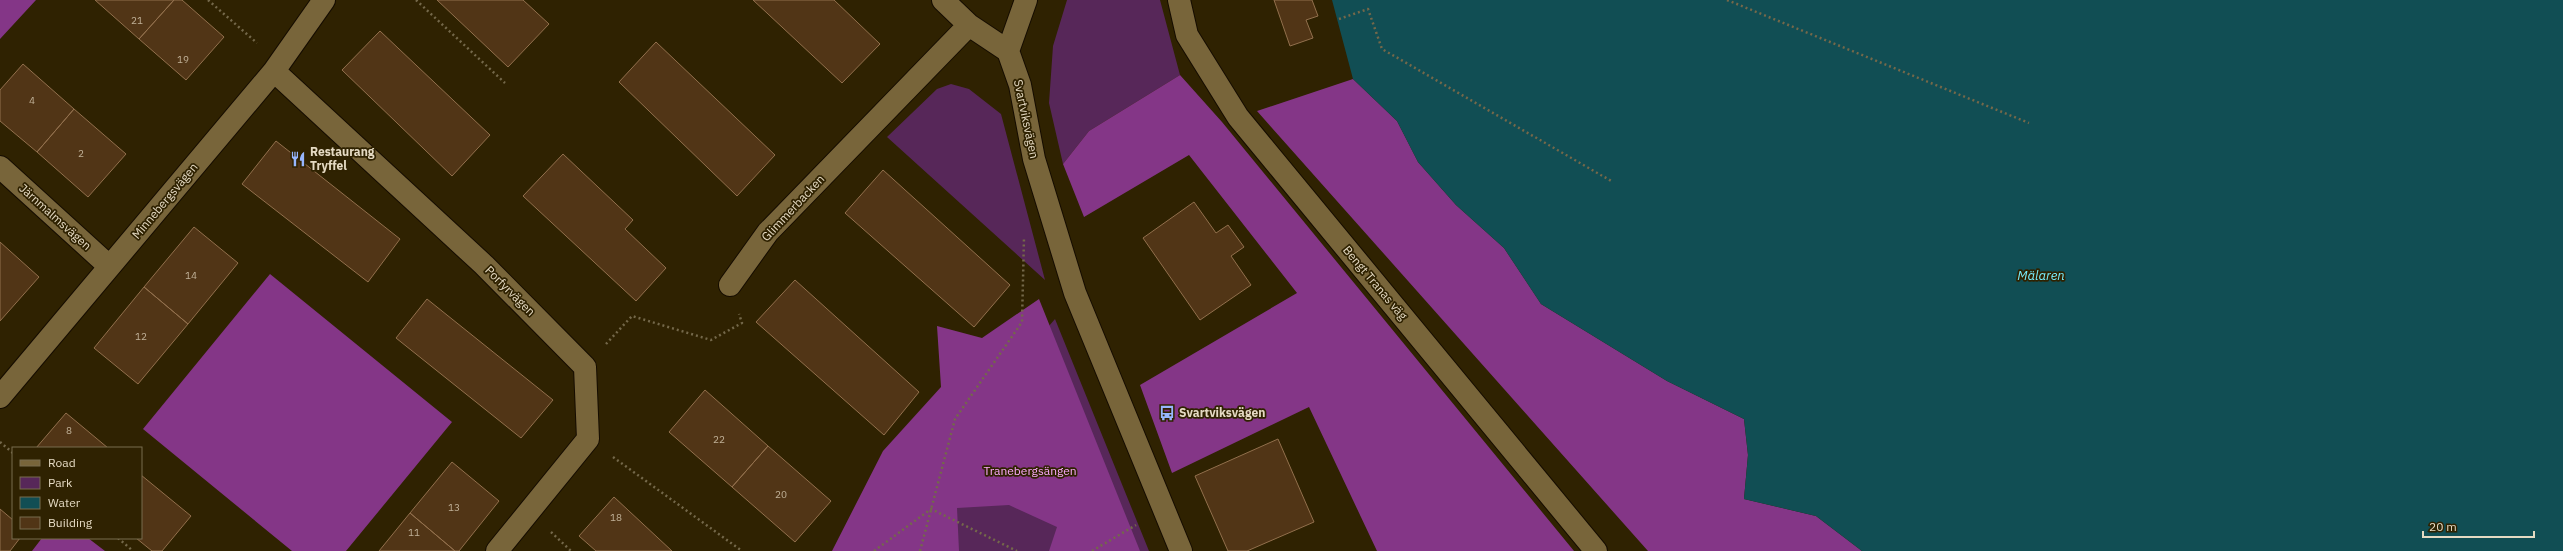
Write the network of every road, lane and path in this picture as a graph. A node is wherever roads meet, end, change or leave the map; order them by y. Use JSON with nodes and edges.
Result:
{"nodes":[{"id":1,"x":208,"y":0,"type":"edge"},
{"id":2,"x":324,"y":0,"type":"edge"},
{"id":3,"x":416,"y":0,"type":"edge"},
{"id":4,"x":943,"y":0,"type":"edge"},
{"id":5,"x":1026,"y":0,"type":"edge"},
{"id":6,"x":1179,"y":0,"type":"edge"},
{"id":7,"x":1727,"y":0,"type":"edge"},
{"id":8,"x":1339,"y":19,"type":"dead end"},
{"id":9,"x":969,"y":25,"type":"junction"},
{"id":10,"x":1008,"y":51,"type":"junction"},
{"id":11,"x":277,"y":67,"type":"junction"},
{"id":12,"x":505,"y":83,"type":"dead end"},
{"id":13,"x":2029,"y":123,"type":"dead end"},
{"id":14,"x":0,"y":167,"type":"edge"},
{"id":15,"x":1613,"y":182,"type":"dead end"},
{"id":16,"x":1024,"y":234,"type":"dead end"},
{"id":17,"x":109,"y":266,"type":"junction"},
{"id":18,"x":730,"y":285,"type":"joint"},
{"id":19,"x":585,"y":367,"type":"junction"},
{"id":20,"x":0,"y":397,"type":"edge"},
{"id":21,"x":588,"y":439,"type":"junction"},
{"id":22,"x":0,"y":442,"type":"edge"},
{"id":23,"x":12,"y":452,"type":"edge"},
{"id":24,"x":931,"y":509,"type":"junction"},
{"id":25,"x":1164,"y":509,"type":"junction"},
{"id":26,"x":119,"y":539,"type":"edge"},
{"id":27,"x":134,"y":551,"type":"edge"},
{"id":28,"x":497,"y":551,"type":"edge"},
{"id":29,"x":742,"y":551,"type":"edge"},
{"id":30,"x":874,"y":551,"type":"edge"},
{"id":31,"x":920,"y":551,"type":"edge"},
{"id":32,"x":1017,"y":551,"type":"edge"},
{"id":33,"x":1092,"y":551,"type":"edge"},
{"id":34,"x":1181,"y":551,"type":"edge"},
{"id":35,"x":1596,"y":551,"type":"edge"}],
"edges":[{"from":1,"to":11,"type":"path"},
{"from":2,"to":11,"type":"street","name":"Minnebergsvägen"},
{"from":3,"to":12,"type":"path"},
{"from":4,"to":9,"type":"street"},
{"from":5,"to":10,"type":"street"},
{"from":6,"to":35,"type":"street","name":"Bengt Tranas väg"},
{"from":7,"to":13,"type":"path"},
{"from":8,"to":15,"type":"path"},
{"from":9,"to":10,"type":"street"},
{"from":9,"to":18,"type":"street","name":"Glimmerbacken"},
{"from":10,"to":25,"type":"street","name":"Svartviksvägen"},
{"from":11,"to":17,"type":"street","name":"Minnebergsvägen"},
{"from":11,"to":19,"type":"street","name":"Porfyrvägen"},
{"from":14,"to":17,"type":"street","name":"Järnmalmsvägen"},
{"from":16,"to":24,"type":"path"},
{"from":17,"to":20,"type":"street","name":"Minnebergsvägen"},
{"from":18,"to":19,"type":"path"},
{"from":19,"to":21,"type":"street"},
{"from":21,"to":28,"type":"street"},
{"from":21,"to":29,"type":"path"},
{"from":22,"to":23,"type":"path"},
{"from":24,"to":30,"type":"path"},
{"from":24,"to":31,"type":"path"},
{"from":24,"to":32,"type":"path"},
{"from":25,"to":33,"type":"path"},
{"from":25,"to":34,"type":"street","name":"Svartviksvägen"},
{"from":26,"to":27,"type":"path"}]}
